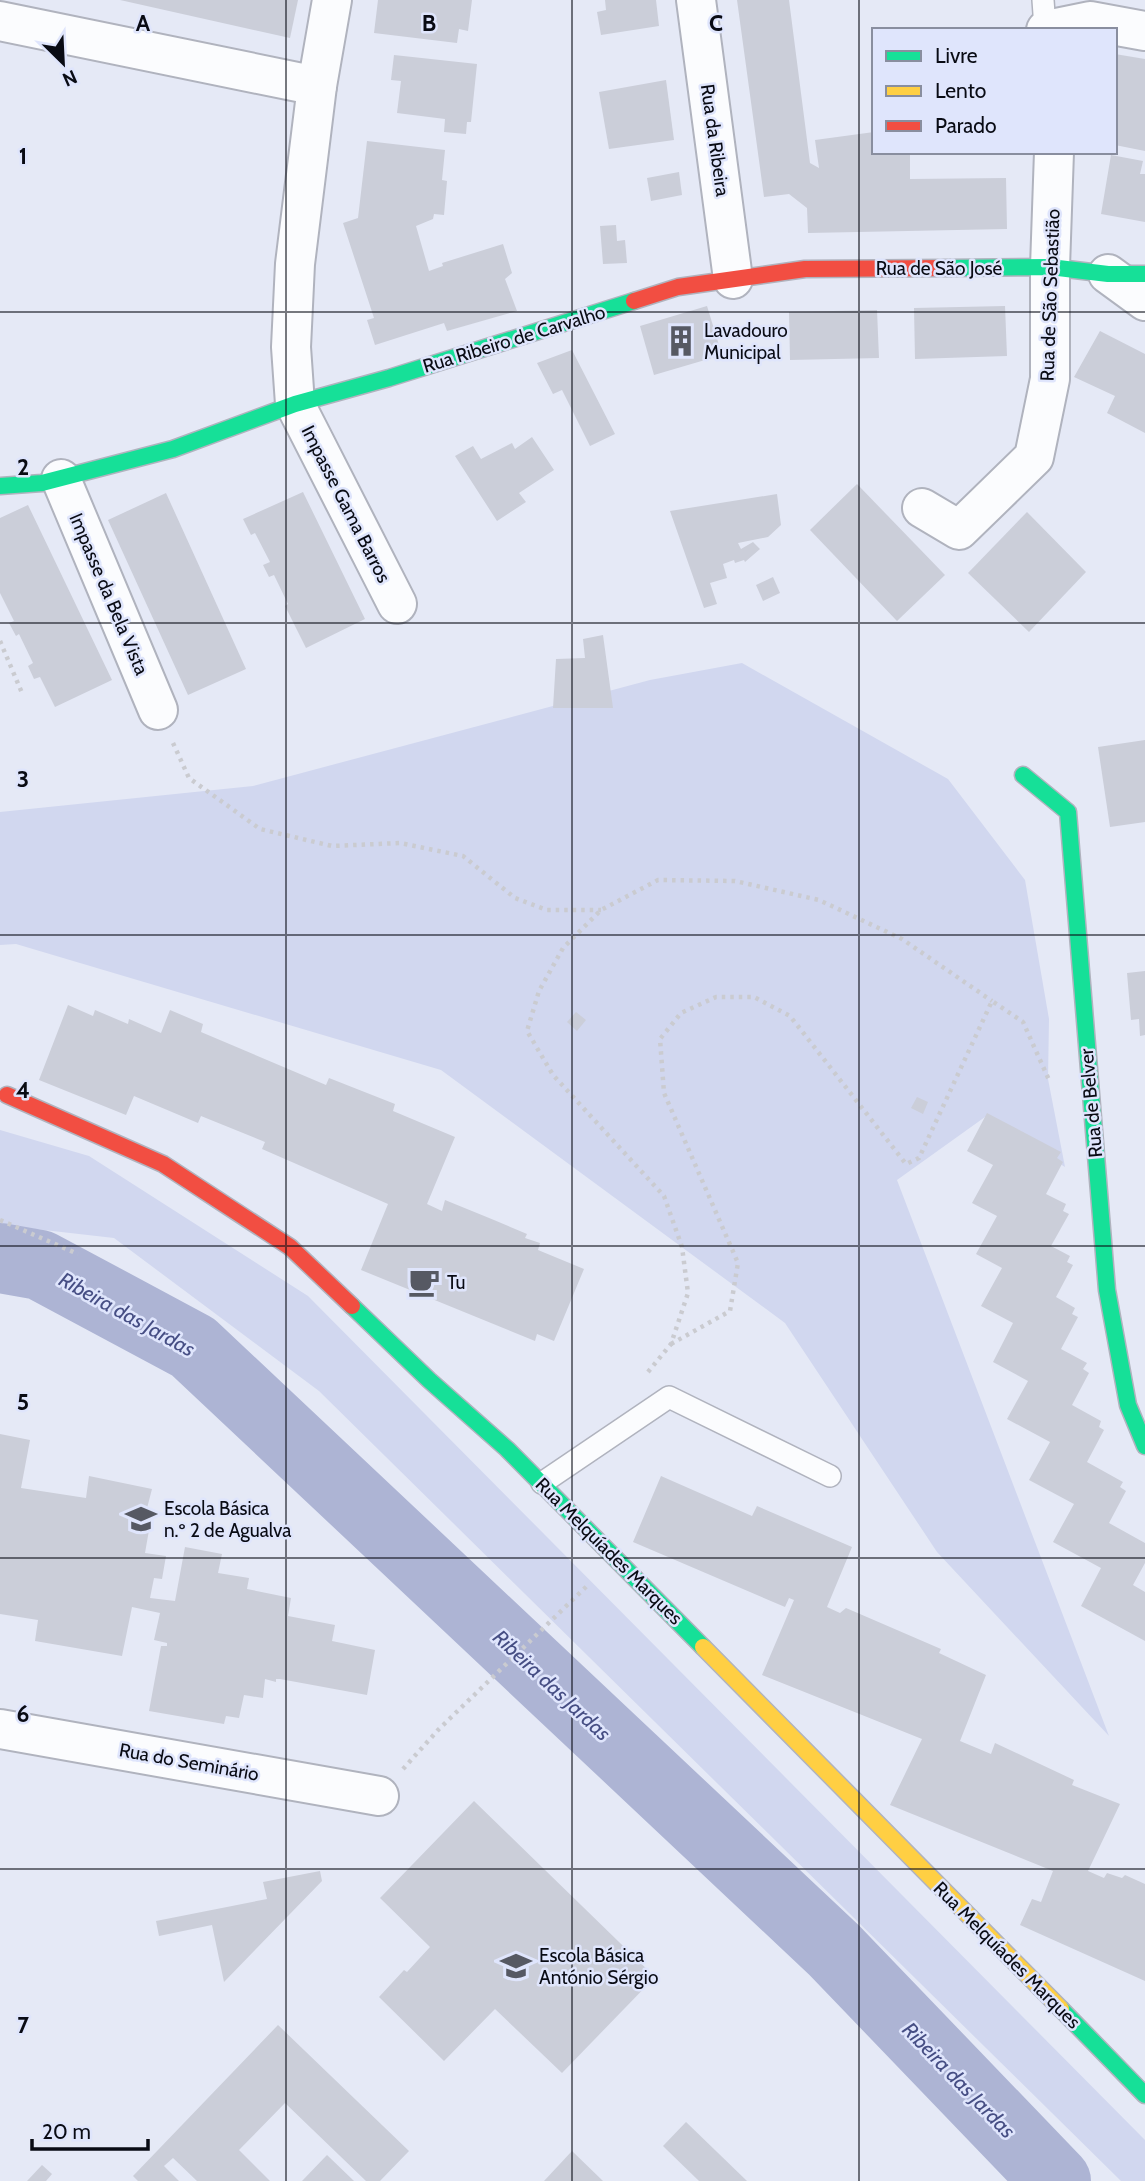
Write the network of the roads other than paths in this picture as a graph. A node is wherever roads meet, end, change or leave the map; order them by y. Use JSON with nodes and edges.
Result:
{"nodes":[{"id":1,"x":332,"y":0,"type":"edge"},
{"id":2,"x":696,"y":0,"type":"edge"},
{"id":3,"x":1045,"y":19,"type":"edge"},
{"id":4,"x":0,"y":21,"type":"edge"},
{"id":5,"x":1145,"y":31,"type":"edge"},
{"id":6,"x":317,"y":86,"type":"junction"},
{"id":7,"x":1055,"y":154,"type":"edge"},
{"id":8,"x":1050,"y":267,"type":"junction"},
{"id":9,"x":1108,"y":274,"type":"junction"},
{"id":10,"x":1145,"y":274,"type":"edge"},
{"id":11,"x":733,"y":279,"type":"junction"},
{"id":12,"x":1145,"y":301,"type":"edge"},
{"id":13,"x":295,"y":404,"type":"junction"},
{"id":14,"x":61,"y":478,"type":"junction"},
{"id":15,"x":0,"y":486,"type":"edge"},
{"id":16,"x":922,"y":508,"type":"dead end"},
{"id":17,"x":397,"y":604,"type":"dead end"},
{"id":18,"x":158,"y":710,"type":"road end"},
{"id":19,"x":1023,"y":775,"type":"dead end"},
{"id":20,"x":8,"y":1095,"type":"dead end"},
{"id":21,"x":1145,"y":1446,"type":"edge"},
{"id":22,"x":830,"y":1476,"type":"dead end"},
{"id":23,"x":542,"y":1483,"type":"junction"},
{"id":24,"x":0,"y":1729,"type":"edge"},
{"id":25,"x":379,"y":1796,"type":"road end"},
{"id":26,"x":1145,"y":2095,"type":"edge"}],
"edges":[{"from":1,"to":6,"type":"street"},
{"from":2,"to":11,"type":"street","name":"Rua da Ribeira"},
{"from":3,"to":5,"type":"street"},
{"from":4,"to":6,"type":"street"},
{"from":6,"to":13,"type":"street"},
{"from":7,"to":8,"type":"street","name":"Rua de São Sebastião"},
{"from":8,"to":9,"type":"street","name":"Rua de São José"},
{"from":8,"to":11,"type":"street","name":"Rua de São José"},
{"from":8,"to":16,"type":"street","name":"Rua de São Sebastião"},
{"from":9,"to":10,"type":"street","name":"Rua de São José"},
{"from":9,"to":12,"type":"street"},
{"from":11,"to":13,"type":"street","name":"Rua Ribeiro de Carvalho"},
{"from":13,"to":14,"type":"street","name":"Rua Ribeiro de Carvalho"},
{"from":13,"to":17,"type":"street","name":"Impasse Gama Barros"},
{"from":14,"to":15,"type":"street","name":"Rua Ribeiro de Carvalho"},
{"from":14,"to":18,"type":"street","name":"Impasse da Bela Vista"},
{"from":19,"to":21,"type":"street","name":"Rua de Belver"},
{"from":20,"to":23,"type":"street","name":"Rua Melquíades Marques"},
{"from":22,"to":23,"type":"lane"},
{"from":23,"to":26,"type":"street","name":"Rua Melquíades Marques"},
{"from":24,"to":25,"type":"street","name":"Rua do Seminário"}]}
